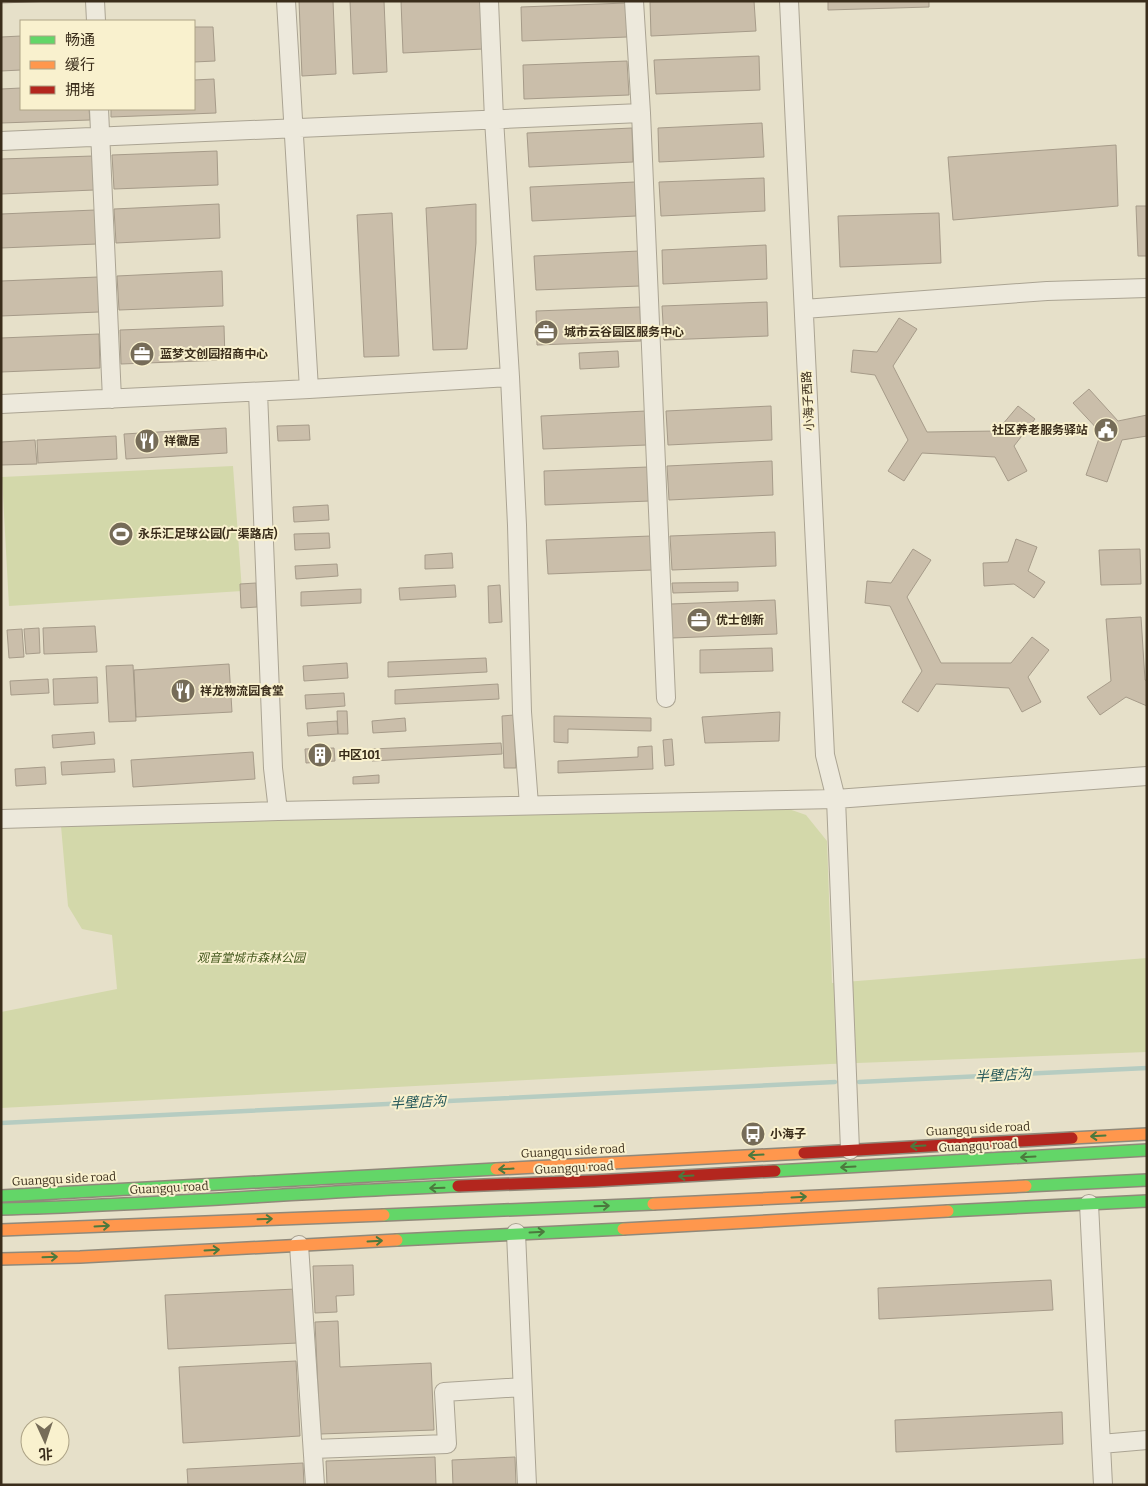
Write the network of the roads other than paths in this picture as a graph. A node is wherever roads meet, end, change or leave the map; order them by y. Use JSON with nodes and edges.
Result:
{"nodes":[{"id":1,"x":95,"y":1,"type":"edge"},
{"id":2,"x":286,"y":1,"type":"edge"},
{"id":3,"x":489,"y":1,"type":"edge"},
{"id":4,"x":634,"y":1,"type":"edge"},
{"id":5,"x":789,"y":1,"type":"edge"},
{"id":6,"x":96,"y":20,"type":"edge"},
{"id":7,"x":99,"y":110,"type":"edge"},
{"id":8,"x":641,"y":113,"type":"junction"},
{"id":9,"x":494,"y":119,"type":"junction"},
{"id":10,"x":294,"y":129,"type":"junction"},
{"id":11,"x":100,"y":136,"type":"junction"},
{"id":12,"x":1,"y":141,"type":"edge"},
{"id":13,"x":1147,"y":288,"type":"edge"},
{"id":14,"x":804,"y":309,"type":"junction"},
{"id":15,"x":510,"y":377,"type":"junction"},
{"id":16,"x":308,"y":389,"type":"junction"},
{"id":17,"x":258,"y":392,"type":"junction"},
{"id":18,"x":112,"y":399,"type":"junction"},
{"id":19,"x":1,"y":404,"type":"edge"},
{"id":20,"x":666,"y":698,"type":"dead end"},
{"id":21,"x":1147,"y":776,"type":"edge"},
{"id":22,"x":836,"y":799,"type":"junction"},
{"id":23,"x":529,"y":805,"type":"junction"},
{"id":24,"x":278,"y":810,"type":"junction"},
{"id":25,"x":1,"y":819,"type":"edge"},
{"id":26,"x":1147,"y":1134,"type":"edge"},
{"id":27,"x":850,"y":1150,"type":"junction"},
{"id":28,"x":1147,"y":1150,"type":"edge"},
{"id":29,"x":1147,"y":1180,"type":"edge"},
{"id":30,"x":1,"y":1196,"type":"edge"},
{"id":31,"x":1147,"y":1201,"type":"edge"},
{"id":32,"x":1089,"y":1204,"type":"junction"},
{"id":33,"x":1,"y":1208,"type":"edge"},
{"id":34,"x":1,"y":1230,"type":"edge"},
{"id":35,"x":516,"y":1233,"type":"junction"},
{"id":36,"x":299,"y":1245,"type":"junction"},
{"id":37,"x":1,"y":1259,"type":"edge"},
{"id":38,"x":522,"y":1387,"type":"junction"},
{"id":39,"x":1147,"y":1440,"type":"edge"},
{"id":40,"x":1101,"y":1444,"type":"junction"},
{"id":41,"x":313,"y":1449,"type":"junction"},
{"id":42,"x":315,"y":1485,"type":"edge"},
{"id":43,"x":527,"y":1485,"type":"edge"},
{"id":44,"x":1103,"y":1485,"type":"edge"}],
"edges":[{"from":1,"to":6,"type":"street"},
{"from":2,"to":10,"type":"street"},
{"from":3,"to":9,"type":"street"},
{"from":4,"to":8,"type":"street"},
{"from":5,"to":14,"type":"street","name":"小海子西路"},
{"from":7,"to":11,"type":"street"},
{"from":8,"to":9,"type":"street"},
{"from":8,"to":20,"type":"street"},
{"from":9,"to":10,"type":"street"},
{"from":9,"to":15,"type":"street"},
{"from":10,"to":11,"type":"street"},
{"from":10,"to":16,"type":"street"},
{"from":11,"to":12,"type":"street"},
{"from":11,"to":18,"type":"street"},
{"from":13,"to":14,"type":"street"},
{"from":14,"to":22,"type":"street","name":"小海子西路"},
{"from":15,"to":16,"type":"street"},
{"from":15,"to":23,"type":"street"},
{"from":16,"to":17,"type":"street"},
{"from":17,"to":18,"type":"street"},
{"from":17,"to":24,"type":"street"},
{"from":18,"to":19,"type":"street"},
{"from":21,"to":22,"type":"street"},
{"from":22,"to":23,"type":"street"},
{"from":22,"to":27,"type":"street","name":"小海子西路"},
{"from":23,"to":24,"type":"street"},
{"from":24,"to":25,"type":"street"},
{"from":26,"to":27,"type":"main road","name":"Guangqu side road","one_way":true},
{"from":27,"to":30,"type":"main road","name":"Guangqu side road","one_way":true},
{"from":28,"to":33,"type":"main road","name":"Guangqu road","one_way":true},
{"from":34,"to":29,"type":"main road","one_way":true},
{"from":31,"to":32,"type":"main road"},
{"from":35,"to":32,"type":"main road","one_way":true},
{"from":32,"to":40,"type":"street"},
{"from":36,"to":35,"type":"main road","one_way":true},
{"from":35,"to":38,"type":"street"},
{"from":37,"to":36,"type":"main road","one_way":true},
{"from":36,"to":41,"type":"street"},
{"from":38,"to":41,"type":"street"},
{"from":38,"to":43,"type":"street"},
{"from":39,"to":40,"type":"street"},
{"from":40,"to":44,"type":"street"},
{"from":41,"to":42,"type":"street"}]}
